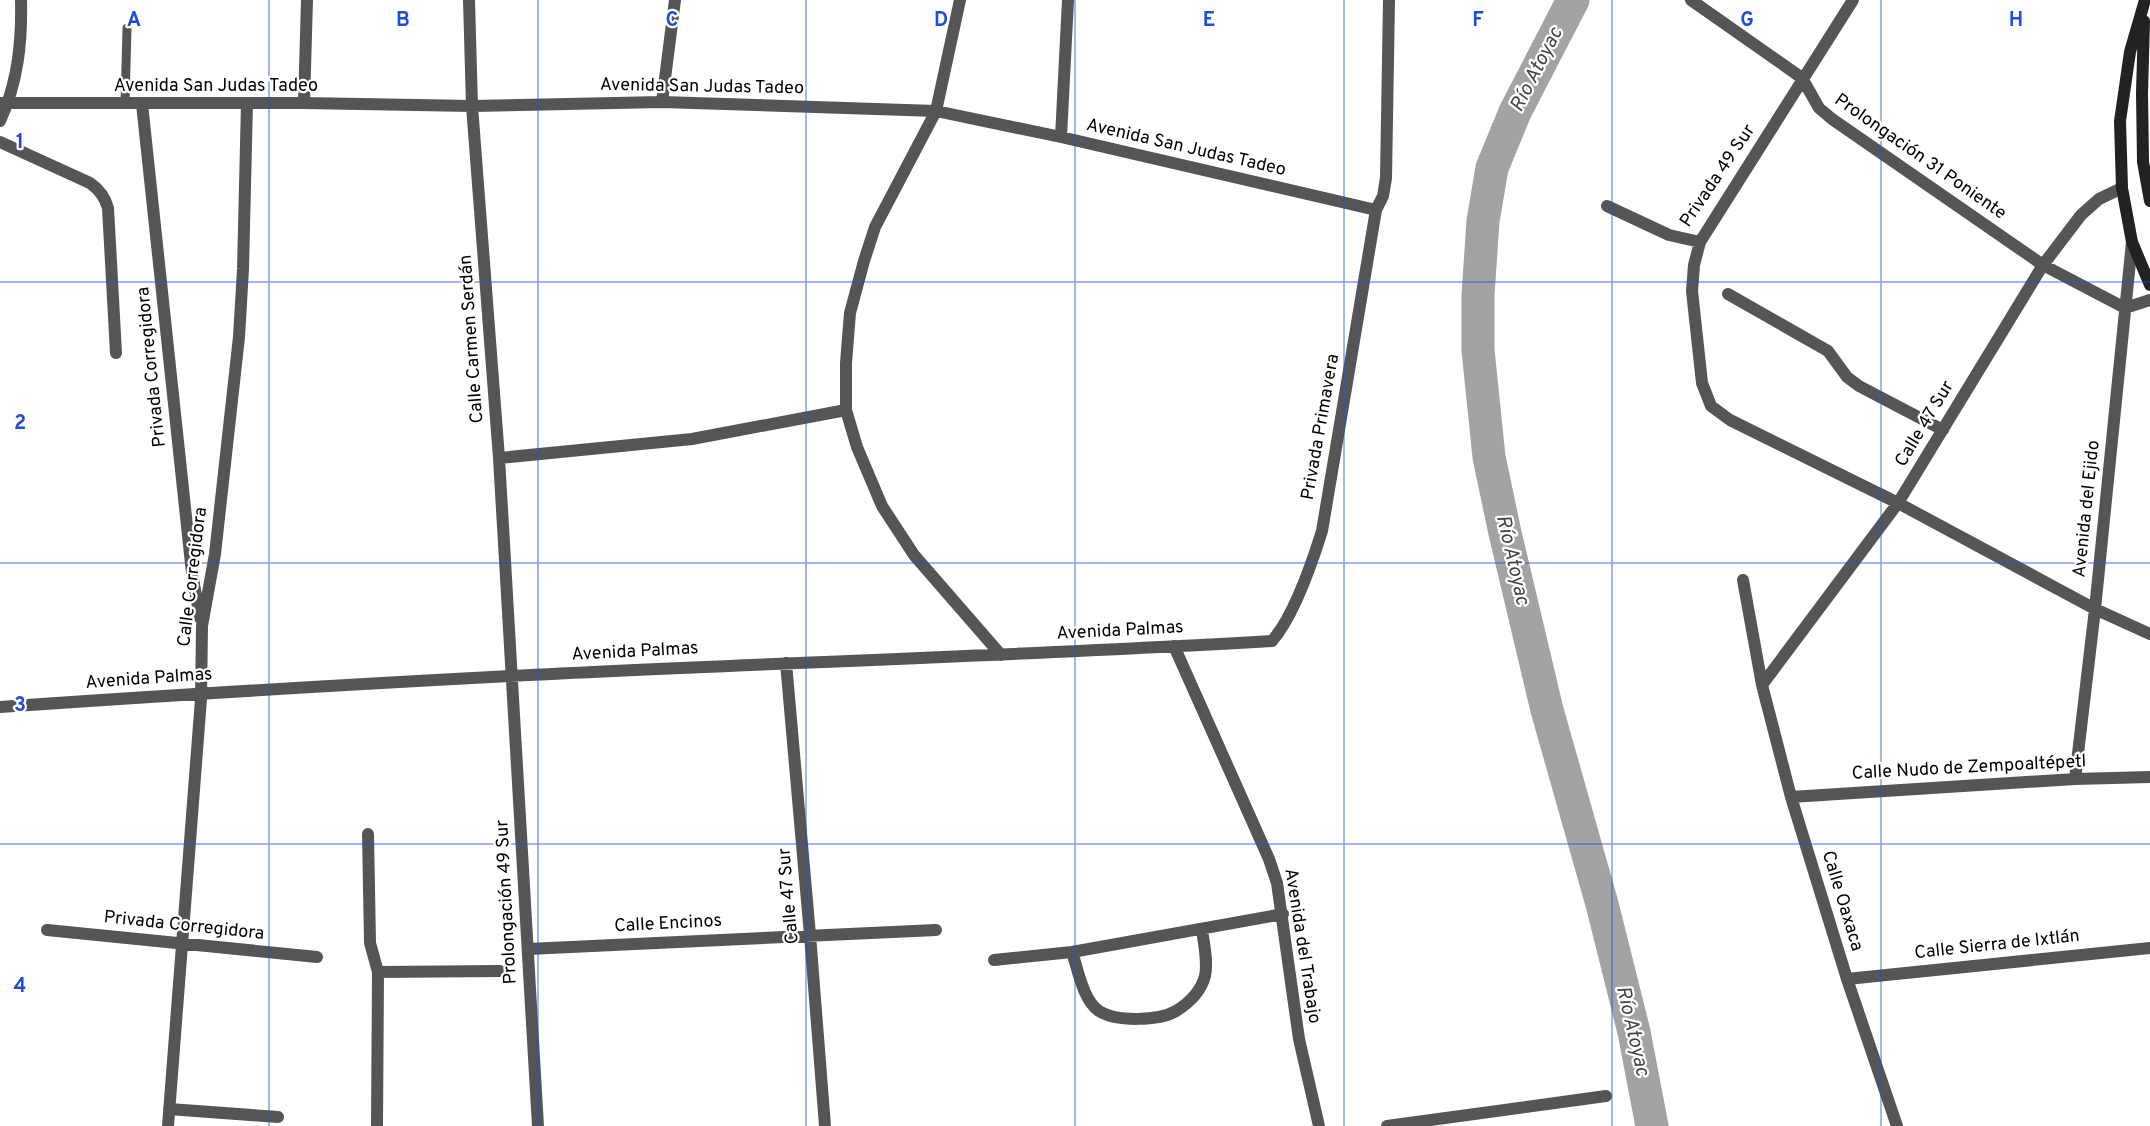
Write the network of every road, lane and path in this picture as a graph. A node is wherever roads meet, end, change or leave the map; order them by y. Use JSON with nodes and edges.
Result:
{"nodes":[{"id":1,"x":21,"y":0,"type":"edge"},
{"id":2,"x":307,"y":0,"type":"edge"},
{"id":3,"x":469,"y":0,"type":"edge"},
{"id":4,"x":675,"y":0,"type":"edge"},
{"id":5,"x":960,"y":0,"type":"edge"},
{"id":6,"x":1068,"y":0,"type":"edge"},
{"id":7,"x":1389,"y":0,"type":"edge"},
{"id":8,"x":1691,"y":0,"type":"edge"},
{"id":9,"x":1853,"y":0,"type":"edge"},
{"id":10,"x":2143,"y":1,"type":"edge"},
{"id":11,"x":127,"y":28,"type":"dead end"},
{"id":12,"x":1802,"y":78,"type":"junction"},
{"id":13,"x":662,"y":102,"type":"junction"},
{"id":14,"x":4,"y":103,"type":"edge"},
{"id":15,"x":247,"y":103,"type":"junction"},
{"id":16,"x":304,"y":103,"type":"junction"},
{"id":17,"x":125,"y":104,"type":"junction"},
{"id":18,"x":142,"y":104,"type":"junction"},
{"id":19,"x":472,"y":106,"type":"junction"},
{"id":20,"x":936,"y":111,"type":"junction"},
{"id":21,"x":0,"y":121,"type":"edge"},
{"id":22,"x":1061,"y":137,"type":"junction"},
{"id":23,"x":0,"y":142,"type":"edge"},
{"id":24,"x":2122,"y":188,"type":"junction"},
{"id":25,"x":2150,"y":201,"type":"edge"},
{"id":26,"x":1607,"y":206,"type":"dead end"},
{"id":27,"x":1376,"y":210,"type":"junction"},
{"id":28,"x":1700,"y":242,"type":"junction"},
{"id":29,"x":2132,"y":242,"type":"junction"},
{"id":30,"x":2043,"y":266,"type":"junction"},
{"id":31,"x":2150,"y":285,"type":"edge"},
{"id":32,"x":1728,"y":294,"type":"dead end"},
{"id":33,"x":2150,"y":300,"type":"edge"},
{"id":34,"x":2125,"y":308,"type":"junction"},
{"id":35,"x":116,"y":353,"type":"dead end"},
{"id":36,"x":846,"y":410,"type":"junction"},
{"id":37,"x":1943,"y":430,"type":"junction"},
{"id":38,"x":499,"y":458,"type":"junction"},
{"id":39,"x":1898,"y":503,"type":"junction"},
{"id":40,"x":1743,"y":580,"type":"dead end"},
{"id":41,"x":2095,"y":609,"type":"junction"},
{"id":42,"x":202,"y":626,"type":"junction"},
{"id":43,"x":2150,"y":634,"type":"edge"},
{"id":44,"x":1272,"y":641,"type":"joint"},
{"id":45,"x":1174,"y":646,"type":"junction"},
{"id":46,"x":1001,"y":655,"type":"junction"},
{"id":47,"x":786,"y":663,"type":"junction"},
{"id":48,"x":511,"y":676,"type":"junction"},
{"id":49,"x":1762,"y":685,"type":"junction"},
{"id":50,"x":201,"y":693,"type":"junction"},
{"id":51,"x":0,"y":707,"type":"edge"},
{"id":52,"x":2150,"y":777,"type":"edge"},
{"id":53,"x":2075,"y":779,"type":"junction"},
{"id":54,"x":1791,"y":797,"type":"junction"},
{"id":55,"x":368,"y":834,"type":"dead end"},
{"id":56,"x":1283,"y":914,"type":"junction"},
{"id":57,"x":47,"y":930,"type":"dead end"},
{"id":58,"x":936,"y":930,"type":"dead end"},
{"id":59,"x":1202,"y":930,"type":"junction"},
{"id":60,"x":810,"y":935,"type":"junction"},
{"id":61,"x":181,"y":945,"type":"junction"},
{"id":62,"x":2150,"y":948,"type":"edge"},
{"id":63,"x":528,"y":949,"type":"junction"},
{"id":64,"x":1072,"y":952,"type":"junction"},
{"id":65,"x":316,"y":957,"type":"dead end"},
{"id":66,"x":994,"y":960,"type":"dead end"},
{"id":67,"x":500,"y":971,"type":"dead end"},
{"id":68,"x":378,"y":972,"type":"junction"},
{"id":69,"x":1847,"y":979,"type":"junction"},
{"id":70,"x":1606,"y":1096,"type":"dead end"},
{"id":71,"x":170,"y":1109,"type":"junction"},
{"id":72,"x":278,"y":1117,"type":"dead end"},
{"id":73,"x":168,"y":1126,"type":"edge"},
{"id":74,"x":377,"y":1126,"type":"edge"},
{"id":75,"x":538,"y":1126,"type":"edge"},
{"id":76,"x":825,"y":1126,"type":"edge"},
{"id":77,"x":1319,"y":1126,"type":"edge"},
{"id":78,"x":1387,"y":1126,"type":"edge"},
{"id":79,"x":1898,"y":1126,"type":"edge"}],
"edges":[{"from":1,"to":14,"type":"street"},
{"from":2,"to":16,"type":"street"},
{"from":3,"to":19,"type":"street","name":"Calle Carmen Serdán"},
{"from":4,"to":13,"type":"street"},
{"from":5,"to":20,"type":"street"},
{"from":6,"to":22,"type":"street"},
{"from":7,"to":27,"type":"street"},
{"from":8,"to":12,"type":"street","name":"Prolongación 31 Poniente"},
{"from":9,"to":12,"type":"street","name":"Privada 49 Sur"},
{"from":10,"to":24,"type":"main road"},
{"from":10,"to":25,"type":"main road"},
{"from":11,"to":17,"type":"lane"},
{"from":12,"to":28,"type":"street","name":"Privada 49 Sur"},
{"from":12,"to":30,"type":"street","name":"Prolongación 31 Poniente"},
{"from":13,"to":19,"type":"street","name":"Avenida San Judas Tadeo"},
{"from":13,"to":20,"type":"street","name":"Avenida San Judas Tadeo"},
{"from":14,"to":17,"type":"street","name":"Avenida San Judas Tadeo"},
{"from":14,"to":21,"type":"street"},
{"from":15,"to":16,"type":"street","name":"Avenida San Judas Tadeo"},
{"from":15,"to":18,"type":"street","name":"Avenida San Judas Tadeo"},
{"from":15,"to":42,"type":"street","name":"Calle Corregidora"},
{"from":16,"to":19,"type":"street","name":"Avenida San Judas Tadeo"},
{"from":17,"to":18,"type":"street","name":"Avenida San Judas Tadeo"},
{"from":18,"to":42,"type":"street","name":"Privada Corregidora"},
{"from":19,"to":38,"type":"street","name":"Calle Carmen Serdán"},
{"from":20,"to":22,"type":"street","name":"Avenida San Judas Tadeo"},
{"from":20,"to":36,"type":"street"},
{"from":22,"to":27,"type":"street","name":"Avenida San Judas Tadeo"},
{"from":23,"to":35,"type":"street"},
{"from":24,"to":29,"type":"main road"},
{"from":24,"to":30,"type":"street","name":"Calle 47 Sur"},
{"from":26,"to":28,"type":"street","name":"Privada 49 Sur"},
{"from":27,"to":44,"type":"street","name":"Privada Primavera"},
{"from":28,"to":39,"type":"street"},
{"from":29,"to":31,"type":"main road"},
{"from":29,"to":34,"type":"street","name":"Avenida del Ejido"},
{"from":30,"to":34,"type":"street","name":"Prolongación 31 Poniente"},
{"from":30,"to":37,"type":"street","name":"Calle 47 Sur"},
{"from":32,"to":37,"type":"street"},
{"from":33,"to":34,"type":"street"},
{"from":34,"to":41,"type":"street","name":"Avenida del Ejido"},
{"from":36,"to":38,"type":"street"},
{"from":36,"to":46,"type":"street"},
{"from":37,"to":39,"type":"street","name":"Calle 47 Sur"},
{"from":38,"to":48,"type":"street","name":"Calle Carmen Serdán"},
{"from":39,"to":41,"type":"street"},
{"from":39,"to":49,"type":"street","name":"Calle 47 Sur"},
{"from":40,"to":49,"type":"street","name":"Calle Oaxaca"},
{"from":41,"to":43,"type":"street"},
{"from":41,"to":53,"type":"street","name":"Avenida del Ejido"},
{"from":42,"to":50,"type":"street","name":"Calle Corregidora"},
{"from":44,"to":45,"type":"street","name":"Avenida Palmas"},
{"from":45,"to":46,"type":"street","name":"Avenida Palmas"},
{"from":45,"to":56,"type":"street","name":"Avenida del Trabajo"},
{"from":46,"to":47,"type":"street","name":"Avenida Palmas"},
{"from":47,"to":48,"type":"street","name":"Avenida Palmas"},
{"from":47,"to":60,"type":"street","name":"Calle 47 Sur"},
{"from":48,"to":50,"type":"street","name":"Avenida Palmas"},
{"from":48,"to":63,"type":"street","name":"Prolongación 49 Sur"},
{"from":49,"to":54,"type":"street","name":"Calle Oaxaca"},
{"from":50,"to":51,"type":"street","name":"Avenida Palmas"},
{"from":50,"to":61,"type":"street","name":"Calle Corregidora"},
{"from":52,"to":53,"type":"street","name":"Calle Nudo de Zempoaltépetl"},
{"from":53,"to":54,"type":"street","name":"Calle Nudo de Zempoaltépetl"},
{"from":54,"to":69,"type":"street","name":"Calle Oaxaca"},
{"from":55,"to":68,"type":"street"},
{"from":56,"to":59,"type":"street"},
{"from":56,"to":77,"type":"street","name":"Avenida del Trabajo"},
{"from":57,"to":61,"type":"street","name":"Privada Corregidora"},
{"from":58,"to":60,"type":"street","name":"Calle Encinos"},
{"from":59,"to":64,"type":"street"},
{"from":59,"to":64,"type":"street"},
{"from":60,"to":63,"type":"street","name":"Calle Encinos"},
{"from":60,"to":76,"type":"street","name":"Calle 47 Sur"},
{"from":61,"to":65,"type":"street","name":"Privada Corregidora"},
{"from":61,"to":71,"type":"street","name":"Calle Corregidora"},
{"from":62,"to":69,"type":"street","name":"Calle Sierra de Ixtlán"},
{"from":63,"to":75,"type":"street","name":"Prolongación 49 Sur"},
{"from":64,"to":66,"type":"street"},
{"from":67,"to":68,"type":"street"},
{"from":68,"to":74,"type":"street"},
{"from":69,"to":79,"type":"street","name":"Calle Oaxaca"},
{"from":70,"to":78,"type":"street"},
{"from":71,"to":72,"type":"street"},
{"from":71,"to":73,"type":"street","name":"Calle Corregidora"}]}
